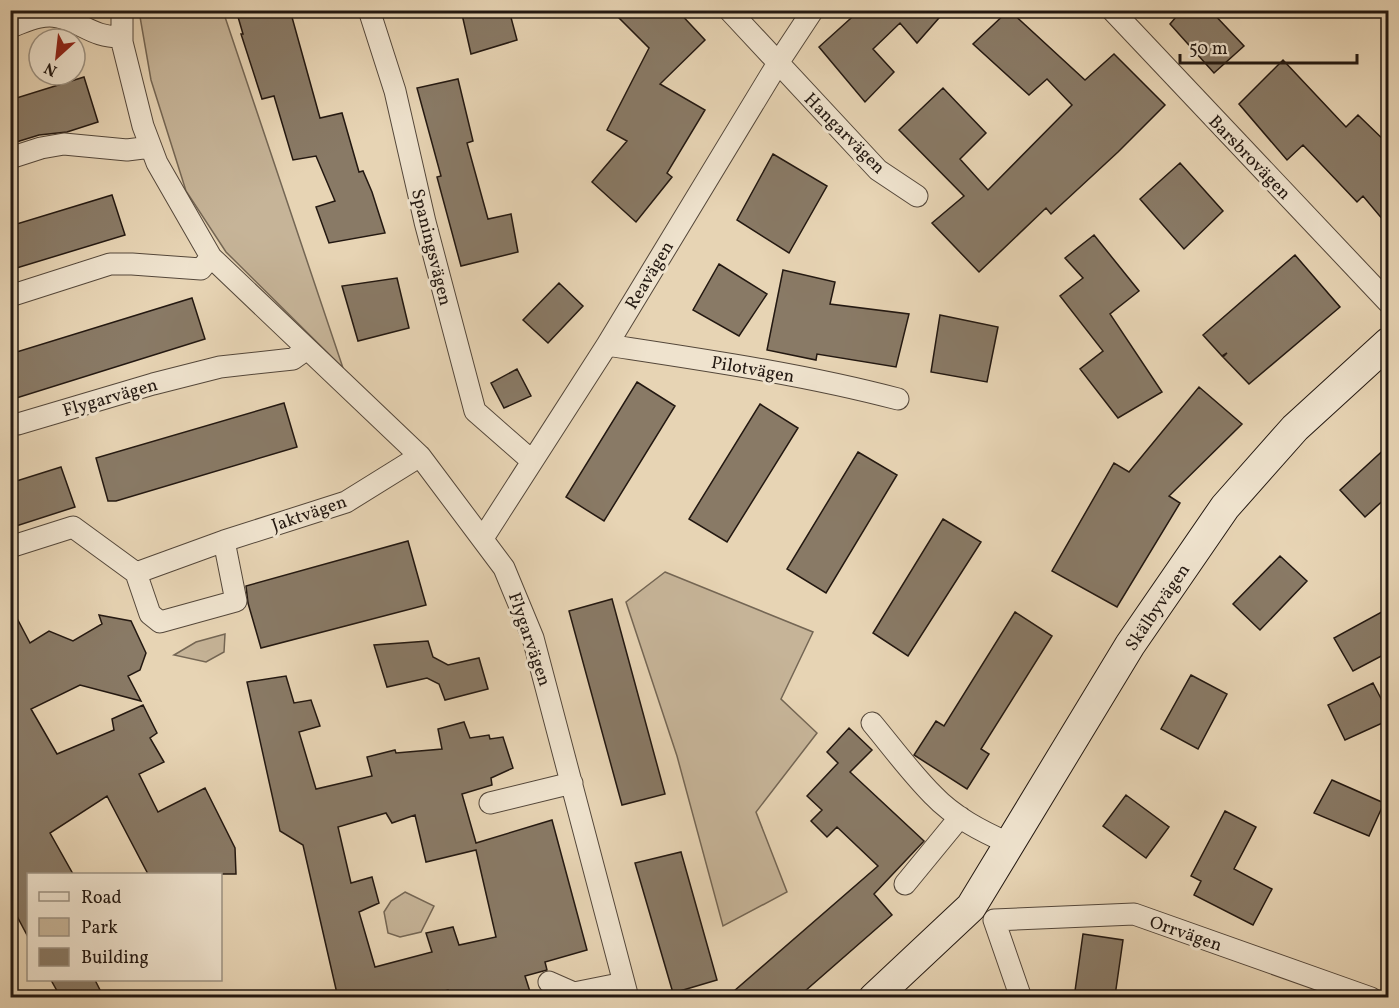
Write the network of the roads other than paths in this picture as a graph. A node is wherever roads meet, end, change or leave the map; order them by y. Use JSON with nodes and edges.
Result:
{"nodes":[{"id":1,"x":122,"y":10,"type":"edge"},
{"id":2,"x":369,"y":10,"type":"edge"},
{"id":3,"x":729,"y":10,"type":"edge"},
{"id":4,"x":813,"y":10,"type":"edge"},
{"id":5,"x":1112,"y":10,"type":"edge"},
{"id":6,"x":10,"y":27,"type":"edge"},
{"id":7,"x":122,"y":37,"type":"junction"},
{"id":8,"x":778,"y":63,"type":"junction"},
{"id":9,"x":151,"y":147,"type":"junction"},
{"id":10,"x":10,"y":158,"type":"edge"},
{"id":11,"x":917,"y":196,"type":"dead end"},
{"id":12,"x":211,"y":257,"type":"junction"},
{"id":13,"x":10,"y":296,"type":"edge"},
{"id":14,"x":1389,"y":302,"type":"edge"},
{"id":15,"x":1389,"y":343,"type":"edge"},
{"id":16,"x":607,"y":345,"type":"junction"},
{"id":17,"x":307,"y":349,"type":"junction"},
{"id":18,"x":898,"y":399,"type":"dead end"},
{"id":19,"x":18,"y":424,"type":"dead end"},
{"id":20,"x":420,"y":456,"type":"junction"},
{"id":21,"x":532,"y":462,"type":"junction"},
{"id":22,"x":483,"y":538,"type":"junction"},
{"id":23,"x":224,"y":541,"type":"junction"},
{"id":24,"x":10,"y":547,"type":"edge"},
{"id":25,"x":136,"y":573,"type":"junction"},
{"id":26,"x":872,"y":723,"type":"dead end"},
{"id":27,"x":572,"y":783,"type":"junction"},
{"id":28,"x":490,"y":803,"type":"dead end"},
{"id":29,"x":960,"y":817,"type":"junction"},
{"id":30,"x":1008,"y":843,"type":"junction"},
{"id":31,"x":905,"y":884,"type":"dead end"},
{"id":32,"x":982,"y":913,"type":"junction"},
{"id":33,"x":549,"y":982,"type":"dead end"},
{"id":34,"x":626,"y":990,"type":"edge"},
{"id":35,"x":874,"y":998,"type":"edge"},
{"id":36,"x":1021,"y":998,"type":"edge"},
{"id":37,"x":1371,"y":998,"type":"edge"}],
"edges":[{"from":1,"to":7,"type":"street","name":"Flygarvägen"},
{"from":2,"to":21,"type":"street","name":"Spaningsvägen"},
{"from":3,"to":8,"type":"street","name":"Hangarvägen"},
{"from":4,"to":8,"type":"street","name":"Reavägen"},
{"from":5,"to":14,"type":"street","name":"Barsbrovägen"},
{"from":6,"to":7,"type":"street"},
{"from":7,"to":9,"type":"street","name":"Flygarvägen"},
{"from":8,"to":11,"type":"street","name":"Hangarvägen"},
{"from":8,"to":16,"type":"street","name":"Reavägen"},
{"from":9,"to":10,"type":"street"},
{"from":9,"to":12,"type":"street","name":"Flygarvägen"},
{"from":12,"to":13,"type":"street"},
{"from":12,"to":17,"type":"street","name":"Flygarvägen"},
{"from":15,"to":30,"type":"street","name":"Skälbyvägen"},
{"from":16,"to":18,"type":"street","name":"Pilotvägen"},
{"from":16,"to":21,"type":"street","name":"Reavägen"},
{"from":17,"to":19,"type":"street","name":"Flygarvägen"},
{"from":17,"to":20,"type":"street","name":"Flygarvägen"},
{"from":20,"to":22,"type":"street","name":"Flygarvägen"},
{"from":20,"to":23,"type":"street","name":"Jaktvägen"},
{"from":21,"to":22,"type":"street","name":"Reavägen"},
{"from":22,"to":27,"type":"street","name":"Flygarvägen"},
{"from":23,"to":25,"type":"street","name":"Jaktvägen"},
{"from":23,"to":25,"type":"street"},
{"from":24,"to":25,"type":"street"},
{"from":26,"to":29,"type":"street"},
{"from":27,"to":28,"type":"street"},
{"from":27,"to":34,"type":"street","name":"Flygarvägen"},
{"from":29,"to":30,"type":"street"},
{"from":29,"to":31,"type":"street"},
{"from":30,"to":32,"type":"street","name":"Skälbyvägen"},
{"from":32,"to":35,"type":"street","name":"Skälbyvägen"},
{"from":32,"to":36,"type":"street"},
{"from":32,"to":37,"type":"street","name":"Orrvägen"},
{"from":33,"to":34,"type":"street"}]}
